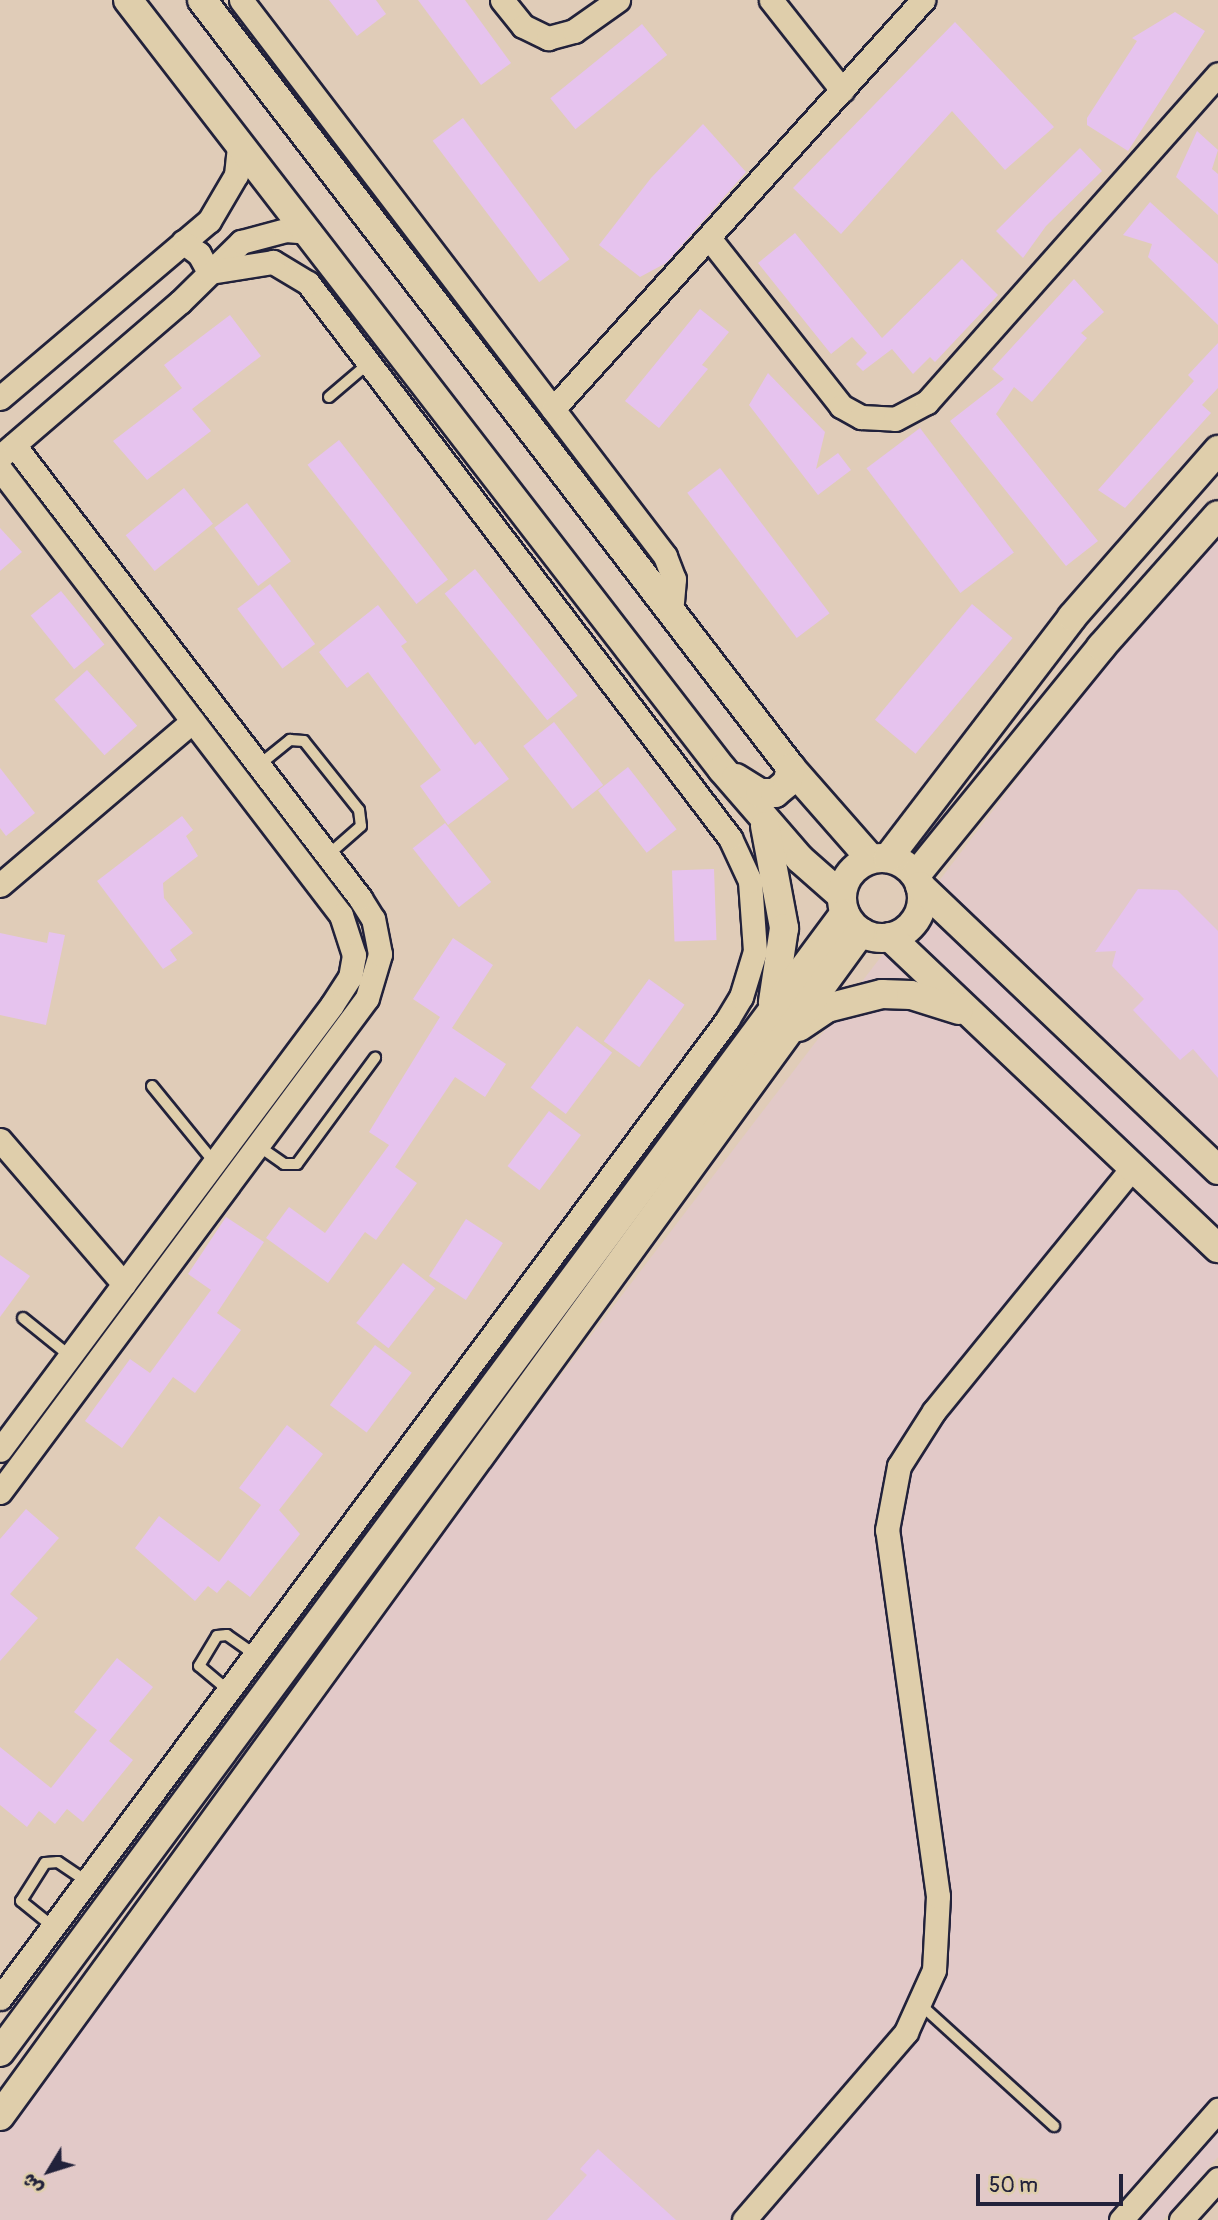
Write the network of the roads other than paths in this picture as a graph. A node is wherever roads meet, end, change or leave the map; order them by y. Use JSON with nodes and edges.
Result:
{"nodes":[{"id":1,"x":128,"y":0,"type":"edge"},
{"id":2,"x":202,"y":0,"type":"edge"},
{"id":3,"x":242,"y":0,"type":"edge"},
{"id":4,"x":502,"y":0,"type":"edge"},
{"id":5,"x":618,"y":0,"type":"edge"},
{"id":6,"x":771,"y":0,"type":"edge"},
{"id":7,"x":923,"y":0,"type":"edge"},
{"id":8,"x":1218,"y":74,"type":"edge"},
{"id":9,"x":842,"y":90,"type":"junction"},
{"id":10,"x":239,"y":148,"type":"junction"},
{"id":11,"x":310,"y":232,"type":"junction"},
{"id":12,"x":709,"y":238,"type":"junction"},
{"id":13,"x":183,"y":242,"type":"junction"},
{"id":14,"x":209,"y":272,"type":"junction"},
{"id":15,"x":369,"y":363,"type":"junction"},
{"id":16,"x":329,"y":397,"type":"dead end"},
{"id":17,"x":0,"y":398,"type":"edge"},
{"id":18,"x":553,"y":409,"type":"junction"},
{"id":19,"x":1218,"y":450,"type":"edge"},
{"id":20,"x":7,"y":451,"type":"edge"},
{"id":21,"x":0,"y":469,"type":"edge"},
{"id":22,"x":1218,"y":515,"type":"edge"},
{"id":23,"x":671,"y":612,"type":"junction"},
{"id":24,"x":1072,"y":617,"type":"junction"},
{"id":25,"x":1101,"y":647,"type":"junction"},
{"id":26,"x":193,"y":721,"type":"junction"},
{"id":27,"x":259,"y":765,"type":"junction"},
{"id":28,"x":791,"y":768,"type":"junction"},
{"id":29,"x":722,"y":769,"type":"junction"},
{"id":30,"x":763,"y":816,"type":"junction"},
{"id":31,"x":328,"y":855,"type":"junction"},
{"id":32,"x":879,"y":858,"type":"junction"},
{"id":33,"x":918,"y":881,"type":"junction"},
{"id":34,"x":0,"y":885,"type":"edge"},
{"id":35,"x":850,"y":914,"type":"junction"},
{"id":36,"x":890,"y":937,"type":"junction"},
{"id":37,"x":771,"y":1012,"type":"junction"},
{"id":38,"x":965,"y":1012,"type":"junction"},
{"id":39,"x":782,"y":1043,"type":"junction"},
{"id":40,"x":375,"y":1058,"type":"dead end"},
{"id":41,"x":152,"y":1086,"type":"dead end"},
{"id":42,"x":0,"y":1140,"type":"edge"},
{"id":43,"x":257,"y":1145,"type":"junction"},
{"id":44,"x":681,"y":1158,"type":"junction"},
{"id":45,"x":214,"y":1162,"type":"junction"},
{"id":46,"x":1132,"y":1168,"type":"junction"},
{"id":47,"x":1218,"y":1170,"type":"edge"},
{"id":48,"x":1218,"y":1248,"type":"edge"},
{"id":49,"x":124,"y":1284,"type":"junction"},
{"id":50,"x":23,"y":1318,"type":"dead end"},
{"id":51,"x":70,"y":1356,"type":"junction"},
{"id":52,"x":0,"y":1450,"type":"edge"},
{"id":53,"x":0,"y":1492,"type":"edge"},
{"id":54,"x":256,"y":1655,"type":"junction"},
{"id":55,"x":229,"y":1691,"type":"junction"},
{"id":56,"x":86,"y":1881,"type":"junction"},
{"id":57,"x":52,"y":1926,"type":"junction"},
{"id":58,"x":0,"y":1998,"type":"edge"},
{"id":59,"x":921,"y":2005,"type":"junction"},
{"id":60,"x":0,"y":2052,"type":"edge"},
{"id":61,"x":1218,"y":2110,"type":"edge"},
{"id":62,"x":0,"y":2116,"type":"edge"},
{"id":63,"x":1054,"y":2126,"type":"dead end"},
{"id":64,"x":1218,"y":2179,"type":"edge"},
{"id":65,"x":744,"y":2220,"type":"edge"},
{"id":66,"x":1121,"y":2220,"type":"edge"},
{"id":67,"x":1181,"y":2220,"type":"edge"}],
"edges":[{"from":1,"to":10,"type":"street"},
{"from":2,"to":23,"type":"street"},
{"from":3,"to":18,"type":"street"},
{"from":4,"to":5,"type":"street"},
{"from":6,"to":9,"type":"street"},
{"from":7,"to":9,"type":"street"},
{"from":8,"to":12,"type":"street"},
{"from":9,"to":12,"type":"street"},
{"from":10,"to":11,"type":"street"},
{"from":10,"to":13,"type":"street"},
{"from":11,"to":14,"type":"street"},
{"from":11,"to":29,"type":"street"},
{"from":12,"to":18,"type":"street"},
{"from":13,"to":14,"type":"street"},
{"from":13,"to":17,"type":"street"},
{"from":14,"to":15,"type":"street"},
{"from":14,"to":20,"type":"street"},
{"from":15,"to":16,"type":"lane"},
{"from":15,"to":54,"type":"street"},
{"from":18,"to":23,"type":"street"},
{"from":19,"to":24,"type":"street"},
{"from":20,"to":27,"type":"street"},
{"from":21,"to":26,"type":"street"},
{"from":22,"to":25,"type":"street"},
{"from":23,"to":28,"type":"street"},
{"from":24,"to":25,"type":"street"},
{"from":24,"to":32,"type":"street"},
{"from":25,"to":33,"type":"street"},
{"from":26,"to":34,"type":"street"},
{"from":26,"to":45,"type":"street"},
{"from":27,"to":31,"type":"street"},
{"from":27,"to":31,"type":"lane"},
{"from":28,"to":29,"type":"street"},
{"from":28,"to":32,"type":"street"},
{"from":29,"to":30,"type":"street"},
{"from":30,"to":35,"type":"street"},
{"from":30,"to":37,"type":"street"},
{"from":31,"to":43,"type":"street"},
{"from":32,"to":33,"type":"street"},
{"from":32,"to":35,"type":"street"},
{"from":33,"to":36,"type":"street"},
{"from":33,"to":47,"type":"street"},
{"from":35,"to":36,"type":"street"},
{"from":35,"to":37,"type":"street"},
{"from":35,"to":39,"type":"street"},
{"from":36,"to":38,"type":"street"},
{"from":37,"to":44,"type":"street"},
{"from":38,"to":39,"type":"street"},
{"from":38,"to":46,"type":"street"},
{"from":39,"to":44,"type":"street"},
{"from":40,"to":43,"type":"lane"},
{"from":41,"to":45,"type":"lane"},
{"from":42,"to":49,"type":"street"},
{"from":43,"to":53,"type":"street"},
{"from":44,"to":60,"type":"street"},
{"from":44,"to":62,"type":"street"},
{"from":45,"to":49,"type":"street"},
{"from":46,"to":48,"type":"street"},
{"from":46,"to":59,"type":"street"},
{"from":49,"to":51,"type":"street"},
{"from":50,"to":51,"type":"lane"},
{"from":51,"to":52,"type":"street"},
{"from":54,"to":55,"type":"street"},
{"from":54,"to":55,"type":"lane"},
{"from":55,"to":56,"type":"street"},
{"from":56,"to":57,"type":"street"},
{"from":56,"to":57,"type":"lane"},
{"from":57,"to":58,"type":"street"},
{"from":59,"to":63,"type":"lane"},
{"from":59,"to":65,"type":"street"},
{"from":61,"to":66,"type":"street"},
{"from":64,"to":67,"type":"street"}]}
